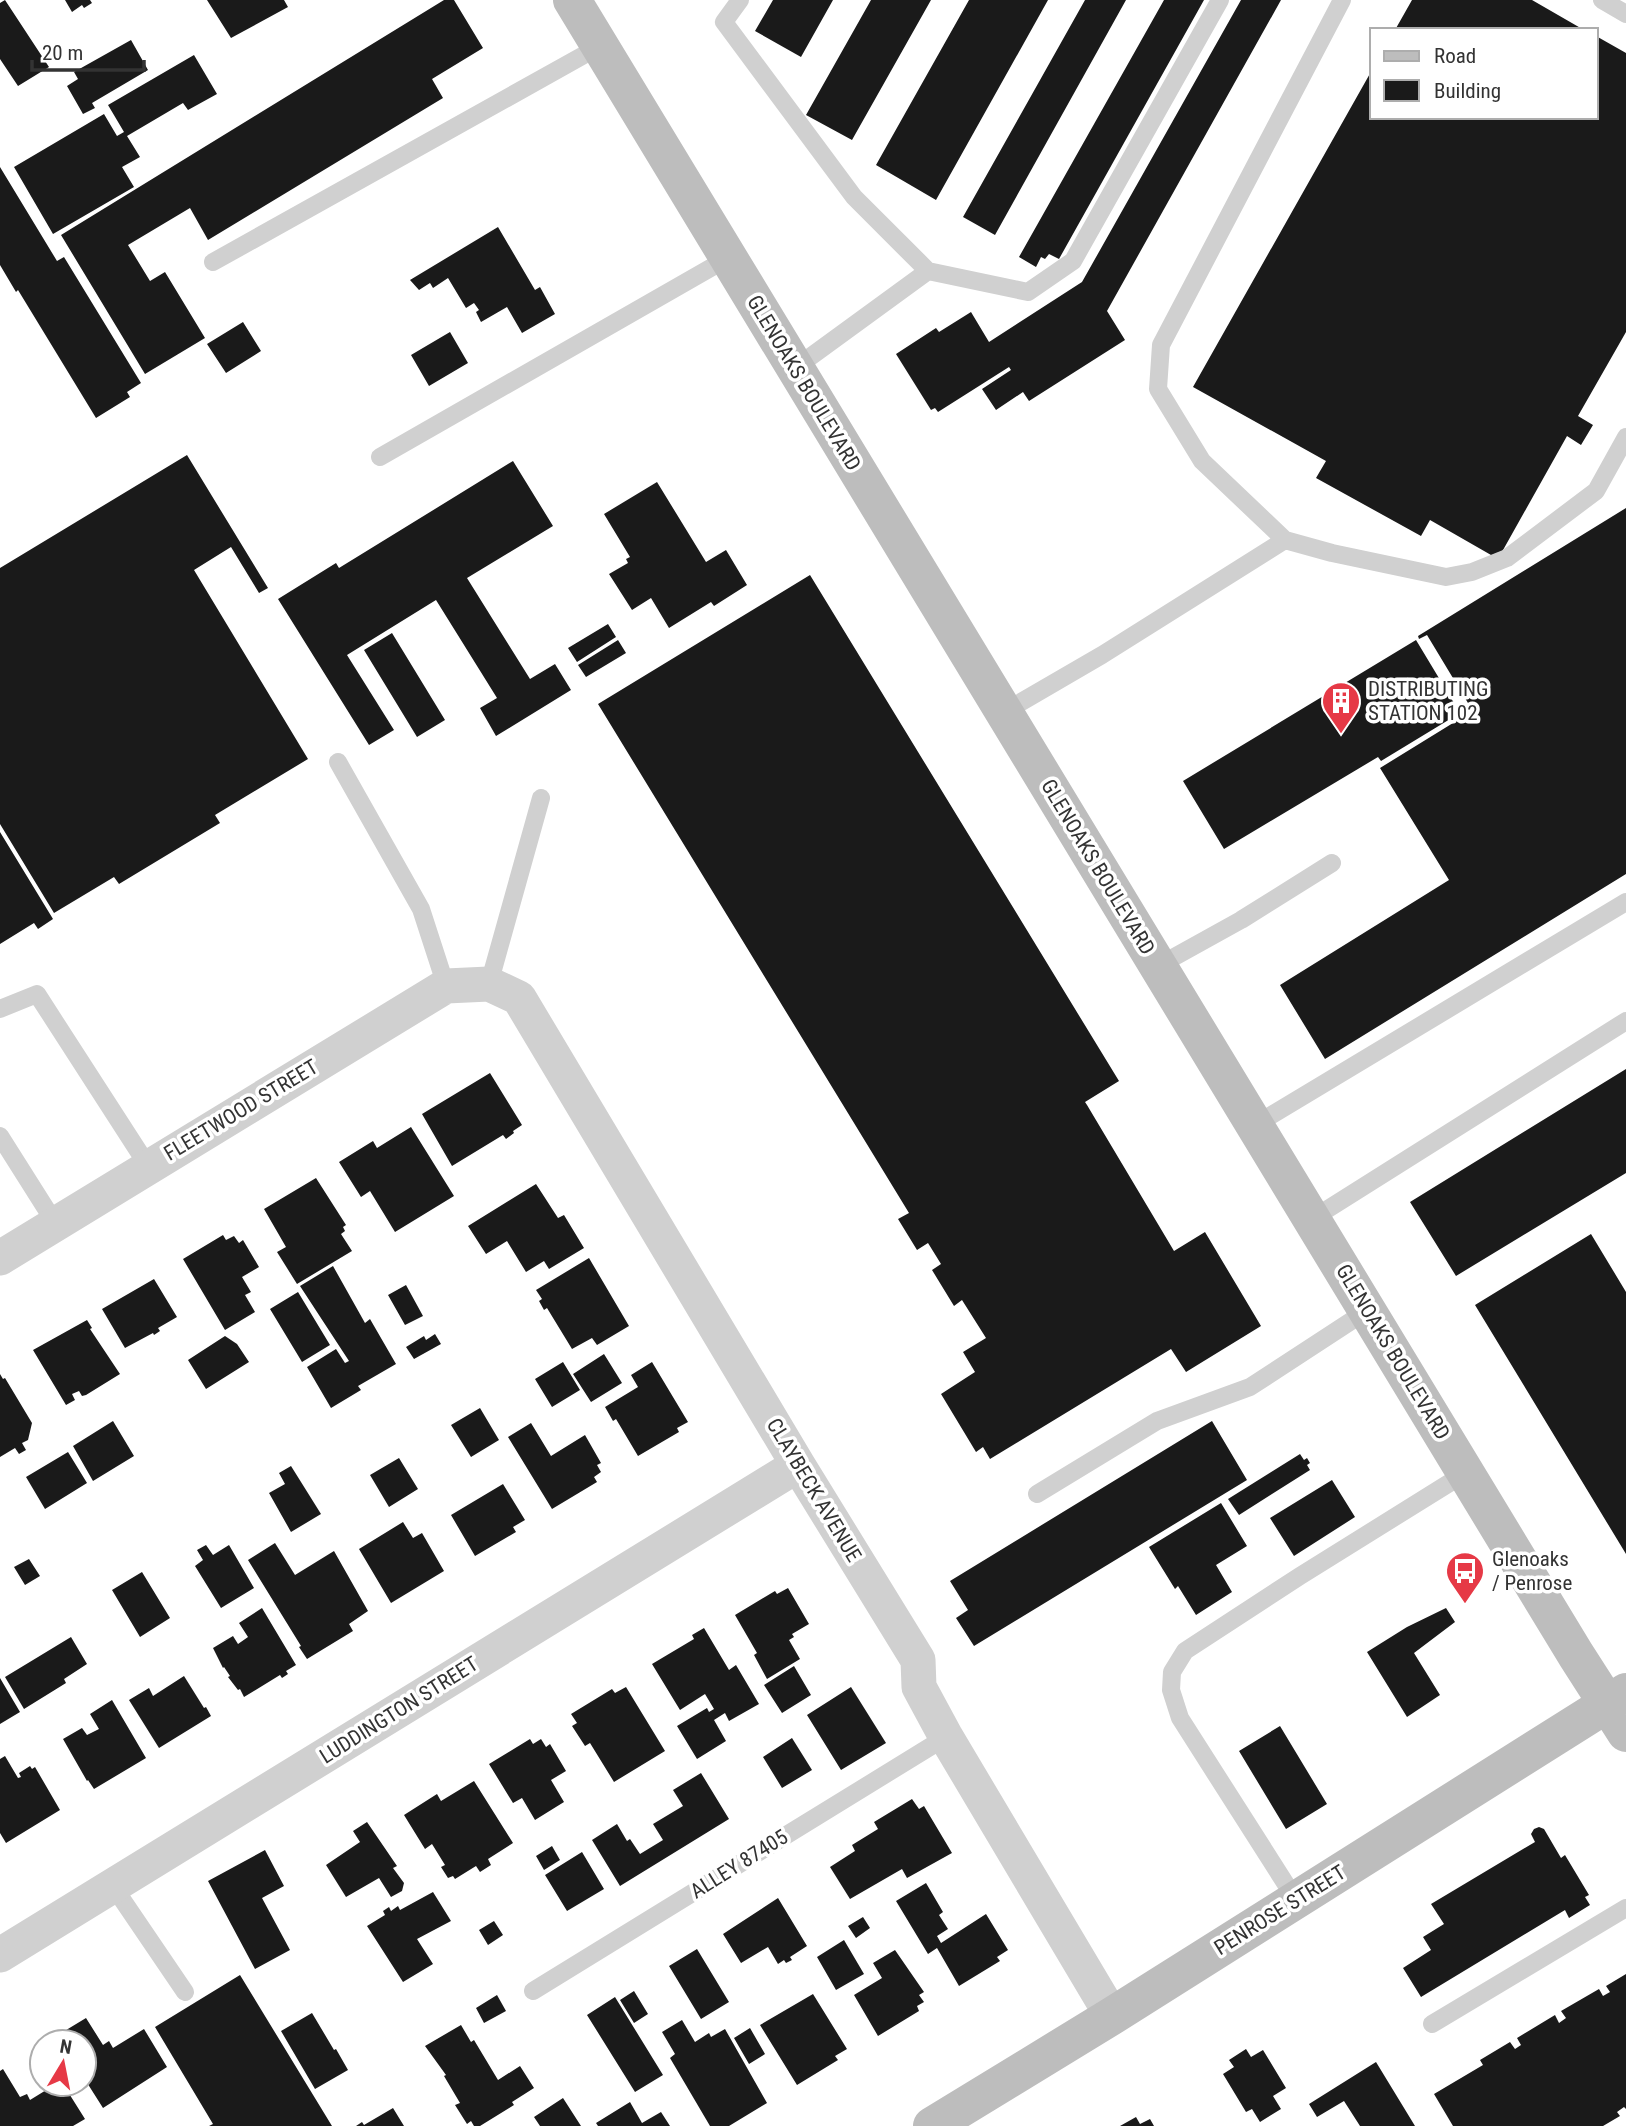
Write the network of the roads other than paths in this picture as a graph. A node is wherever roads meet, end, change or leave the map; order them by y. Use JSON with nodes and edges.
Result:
{"nodes":[{"id":1,"x":572,"y":0,"type":"edge"},
{"id":2,"x":740,"y":0,"type":"edge"},
{"id":3,"x":1220,"y":0,"type":"edge"},
{"id":4,"x":1342,"y":0,"type":"edge"},
{"id":5,"x":1602,"y":0,"type":"edge"},
{"id":6,"x":1626,"y":13,"type":"edge"},
{"id":7,"x":600,"y":46,"type":"junction"},
{"id":8,"x":728,"y":258,"type":"junction"},
{"id":9,"x":213,"y":262,"type":"dead end"},
{"id":10,"x":928,"y":271,"type":"junction"},
{"id":11,"x":794,"y":368,"type":"junction"},
{"id":12,"x":1626,"y":437,"type":"edge"},
{"id":13,"x":380,"y":457,"type":"dead end"},
{"id":14,"x":1285,"y":540,"type":"junction"},
{"id":15,"x":1004,"y":712,"type":"junction"},
{"id":16,"x":338,"y":762,"type":"dead end"},
{"id":17,"x":541,"y":798,"type":"dead end"},
{"id":18,"x":1332,"y":863,"type":"dead end"},
{"id":19,"x":1626,"y":902,"type":"edge"},
{"id":20,"x":1158,"y":966,"type":"junction"},
{"id":21,"x":489,"y":984,"type":"junction"},
{"id":22,"x":446,"y":986,"type":"junction"},
{"id":23,"x":0,"y":1009,"type":"edge"},
{"id":24,"x":1626,"y":1021,"type":"edge"},
{"id":25,"x":1255,"y":1125,"type":"junction"},
{"id":26,"x":0,"y":1136,"type":"edge"},
{"id":27,"x":148,"y":1166,"type":"junction"},
{"id":28,"x":1312,"y":1219,"type":"junction"},
{"id":29,"x":55,"y":1223,"type":"junction"},
{"id":30,"x":0,"y":1258,"type":"edge"},
{"id":31,"x":1368,"y":1310,"type":"junction"},
{"id":32,"x":798,"y":1465,"type":"junction"},
{"id":33,"x":1467,"y":1472,"type":"junction"},
{"id":34,"x":1037,"y":1494,"type":"dead end"},
{"id":35,"x":1620,"y":1709,"type":"edge"},
{"id":36,"x":946,"y":1737,"type":"junction"},
{"id":37,"x":113,"y":1886,"type":"junction"},
{"id":38,"x":1296,"y":1900,"type":"junction"},
{"id":39,"x":1626,"y":1908,"type":"edge"},
{"id":40,"x":0,"y":1955,"type":"edge"},
{"id":41,"x":185,"y":1992,"type":"dead end"},
{"id":42,"x":533,"y":1992,"type":"dead end"},
{"id":43,"x":1112,"y":2016,"type":"junction"},
{"id":44,"x":1432,"y":2024,"type":"dead end"},
{"id":45,"x":932,"y":2126,"type":"edge"}],
"edges":[{"from":1,"to":7,"type":"main road","name":"GLENOAKS BOULEVARD"},
{"from":2,"to":10,"type":"lane"},
{"from":3,"to":10,"type":"lane"},
{"from":4,"to":14,"type":"lane"},
{"from":5,"to":6,"type":"lane"},
{"from":7,"to":8,"type":"main road","name":"GLENOAKS BOULEVARD"},
{"from":7,"to":9,"type":"lane"},
{"from":8,"to":11,"type":"main road","name":"GLENOAKS BOULEVARD"},
{"from":8,"to":13,"type":"lane"},
{"from":10,"to":11,"type":"lane"},
{"from":11,"to":15,"type":"main road","name":"GLENOAKS BOULEVARD"},
{"from":12,"to":14,"type":"lane"},
{"from":14,"to":15,"type":"lane"},
{"from":15,"to":20,"type":"main road","name":"GLENOAKS BOULEVARD"},
{"from":16,"to":22,"type":"lane"},
{"from":17,"to":21,"type":"lane"},
{"from":18,"to":20,"type":"lane"},
{"from":19,"to":25,"type":"lane"},
{"from":20,"to":25,"type":"main road","name":"GLENOAKS BOULEVARD"},
{"from":21,"to":22,"type":"street","name":"FLEETWOOD STREET"},
{"from":21,"to":32,"type":"street","name":"CLAYBECK AVENUE"},
{"from":22,"to":27,"type":"street","name":"FLEETWOOD STREET"},
{"from":23,"to":27,"type":"lane"},
{"from":24,"to":28,"type":"lane"},
{"from":25,"to":28,"type":"main road","name":"GLENOAKS BOULEVARD"},
{"from":26,"to":29,"type":"lane"},
{"from":27,"to":29,"type":"street","name":"FLEETWOOD STREET"},
{"from":28,"to":31,"type":"main road","name":"GLENOAKS BOULEVARD"},
{"from":29,"to":30,"type":"street","name":"FLEETWOOD STREET"},
{"from":31,"to":33,"type":"main road","name":"GLENOAKS BOULEVARD"},
{"from":31,"to":34,"type":"lane"},
{"from":32,"to":36,"type":"street","name":"CLAYBECK AVENUE"},
{"from":32,"to":37,"type":"street","name":"LUDDINGTON STREET"},
{"from":33,"to":35,"type":"main road","name":"GLENOAKS BOULEVARD"},
{"from":33,"to":38,"type":"lane"},
{"from":35,"to":38,"type":"main road","name":"PENROSE STREET"},
{"from":36,"to":42,"type":"lane","name":"ALLEY 87405"},
{"from":36,"to":43,"type":"street","name":"CLAYBECK AVENUE"},
{"from":37,"to":40,"type":"street","name":"LUDDINGTON STREET"},
{"from":37,"to":41,"type":"lane"},
{"from":38,"to":43,"type":"main road","name":"PENROSE STREET"},
{"from":39,"to":44,"type":"lane"},
{"from":43,"to":45,"type":"main road","name":"PENROSE STREET"}]}
